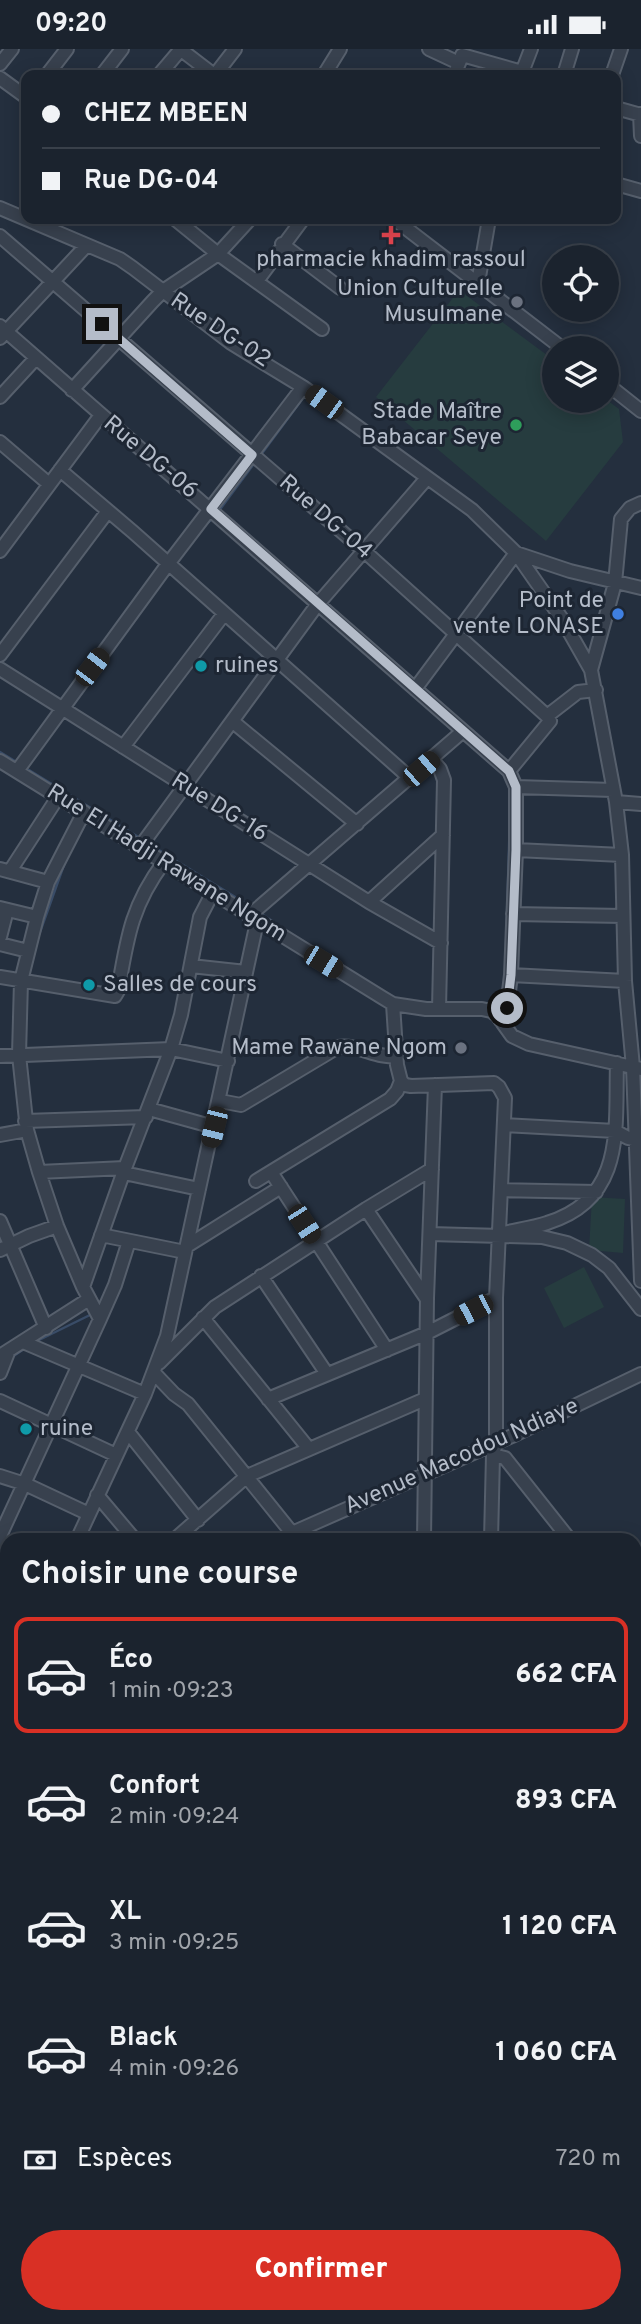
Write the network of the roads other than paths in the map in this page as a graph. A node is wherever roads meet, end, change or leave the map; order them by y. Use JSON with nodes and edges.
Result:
{"nodes":[{"id":1,"x":12,"y":49,"type":"edge"},
{"id":2,"x":67,"y":49,"type":"edge"},
{"id":3,"x":122,"y":49,"type":"edge"},
{"id":4,"x":181,"y":49,"type":"edge"},
{"id":5,"x":235,"y":49,"type":"edge"},
{"id":6,"x":340,"y":49,"type":"edge"},
{"id":7,"x":429,"y":49,"type":"edge"},
{"id":8,"x":531,"y":49,"type":"edge"},
{"id":9,"x":572,"y":49,"type":"edge"},
{"id":10,"x":621,"y":49,"type":"edge"},
{"id":11,"x":460,"y":60,"type":"edge"},
{"id":12,"x":0,"y":65,"type":"edge"},
{"id":13,"x":51,"y":70,"type":"edge"},
{"id":14,"x":106,"y":70,"type":"edge"},
{"id":15,"x":163,"y":70,"type":"edge"},
{"id":16,"x":208,"y":70,"type":"edge"},
{"id":17,"x":218,"y":70,"type":"edge"},
{"id":18,"x":327,"y":70,"type":"edge"},
{"id":19,"x":508,"y":70,"type":"edge"},
{"id":20,"x":523,"y":70,"type":"edge"},
{"id":21,"x":566,"y":70,"type":"edge"},
{"id":22,"x":614,"y":70,"type":"edge"},
{"id":23,"x":0,"y":78,"type":"edge"},
{"id":24,"x":21,"y":93,"type":"edge"},
{"id":25,"x":621,"y":109,"type":"edge"},
{"id":26,"x":641,"y":115,"type":"edge"},
{"id":27,"x":641,"y":136,"type":"edge"},
{"id":28,"x":621,"y":185,"type":"edge"},
{"id":29,"x":641,"y":191,"type":"edge"},
{"id":30,"x":0,"y":208,"type":"edge"},
{"id":31,"x":21,"y":217,"type":"edge"},
{"id":32,"x":36,"y":224,"type":"edge"},
{"id":33,"x":181,"y":224,"type":"edge"},
{"id":34,"x":245,"y":224,"type":"edge"},
{"id":35,"x":299,"y":224,"type":"edge"},
{"id":36,"x":404,"y":224,"type":"edge"},
{"id":37,"x":488,"y":224,"type":"edge"},
{"id":38,"x":0,"y":236,"type":"edge"},
{"id":39,"x":282,"y":244,"type":"junction"},
{"id":40,"x":86,"y":246,"type":"junction"},
{"id":41,"x":218,"y":254,"type":"junction"},
{"id":42,"x":257,"y":281,"type":"junction"},
{"id":43,"x":53,"y":282,"type":"junction"},
{"id":44,"x":478,"y":283,"type":"junction"},
{"id":45,"x":340,"y":288,"type":"dead end"},
{"id":46,"x":163,"y":292,"type":"junction"},
{"id":47,"x":322,"y":329,"type":"dead end"},
{"id":48,"x":2,"y":332,"type":"edge"},
{"id":49,"x":546,"y":336,"type":"edge"},
{"id":50,"x":119,"y":338,"type":"junction"},
{"id":51,"x":36,"y":358,"type":"junction"},
{"id":52,"x":303,"y":387,"type":"junction"},
{"id":53,"x":72,"y":390,"type":"junction"},
{"id":54,"x":619,"y":394,"type":"edge"},
{"id":55,"x":0,"y":397,"type":"edge"},
{"id":56,"x":641,"y":411,"type":"edge"},
{"id":57,"x":101,"y":415,"type":"junction"},
{"id":58,"x":0,"y":443,"type":"edge"},
{"id":59,"x":252,"y":455,"type":"junction"},
{"id":60,"x":60,"y":470,"type":"junction"},
{"id":61,"x":427,"y":478,"type":"junction"},
{"id":62,"x":49,"y":484,"type":"junction"},
{"id":63,"x":641,"y":503,"type":"edge"},
{"id":64,"x":211,"y":509,"type":"junction"},
{"id":65,"x":108,"y":511,"type":"junction"},
{"id":66,"x":4,"y":536,"type":"edge"},
{"id":67,"x":363,"y":549,"type":"junction"},
{"id":68,"x":0,"y":551,"type":"edge"},
{"id":69,"x":516,"y":553,"type":"junction"},
{"id":70,"x":168,"y":564,"type":"junction"},
{"id":71,"x":615,"y":583,"type":"junction"},
{"id":72,"x":641,"y":588,"type":"edge"},
{"id":73,"x":317,"y":605,"type":"junction"},
{"id":74,"x":224,"y":614,"type":"junction"},
{"id":75,"x":456,"y":635,"type":"junction"},
{"id":76,"x":0,"y":655,"type":"edge"},
{"id":77,"x":275,"y":660,"type":"junction"},
{"id":78,"x":0,"y":669,"type":"edge"},
{"id":79,"x":591,"y":670,"type":"junction"},
{"id":80,"x":415,"y":689,"type":"junction"},
{"id":81,"x":596,"y":690,"type":"junction"},
{"id":82,"x":62,"y":708,"type":"junction"},
{"id":83,"x":549,"y":719,"type":"junction"},
{"id":84,"x":232,"y":721,"type":"junction"},
{"id":85,"x":462,"y":732,"type":"junction"},
{"id":86,"x":122,"y":747,"type":"junction"},
{"id":87,"x":432,"y":760,"type":"junction"},
{"id":88,"x":1,"y":763,"type":"edge"},
{"id":89,"x":17,"y":771,"type":"junction"},
{"id":90,"x":509,"y":771,"type":"junction"},
{"id":91,"x":410,"y":778,"type":"junction"},
{"id":92,"x":185,"y":787,"type":"junction"},
{"id":93,"x":516,"y":787,"type":"junction"},
{"id":94,"x":615,"y":796,"type":"junction"},
{"id":95,"x":58,"y":797,"type":"junction"},
{"id":96,"x":641,"y":804,"type":"edge"},
{"id":97,"x":84,"y":812,"type":"junction"},
{"id":98,"x":357,"y":824,"type":"junction"},
{"id":99,"x":443,"y":835,"type":"junction"},
{"id":100,"x":139,"y":847,"type":"junction"},
{"id":101,"x":516,"y":850,"type":"junction"},
{"id":102,"x":622,"y":855,"type":"junction"},
{"id":103,"x":164,"y":862,"type":"junction"},
{"id":104,"x":310,"y":865,"type":"junction"},
{"id":105,"x":5,"y":870,"type":"edge"},
{"id":106,"x":48,"y":882,"type":"junction"},
{"id":107,"x":213,"y":892,"type":"junction"},
{"id":108,"x":369,"y":902,"type":"junction"},
{"id":109,"x":4,"y":909,"type":"edge"},
{"id":110,"x":513,"y":914,"type":"junction"},
{"id":111,"x":623,"y":916,"type":"junction"},
{"id":112,"x":37,"y":917,"type":"junction"},
{"id":113,"x":253,"y":919,"type":"junction"},
{"id":114,"x":0,"y":937,"type":"edge"},
{"id":115,"x":441,"y":943,"type":"junction"},
{"id":116,"x":0,"y":944,"type":"edge"},
{"id":117,"x":29,"y":951,"type":"junction"},
{"id":118,"x":191,"y":966,"type":"junction"},
{"id":119,"x":246,"y":972,"type":"junction"},
{"id":120,"x":511,"y":975,"type":"junction"},
{"id":121,"x":0,"y":977,"type":"edge"},
{"id":122,"x":21,"y":981,"type":"junction"},
{"id":123,"x":625,"y":981,"type":"junction"},
{"id":124,"x":393,"y":1004,"type":"junction"},
{"id":125,"x":439,"y":1009,"type":"junction"},
{"id":126,"x":501,"y":1021,"type":"junction"},
{"id":127,"x":171,"y":1049,"type":"junction"},
{"id":128,"x":19,"y":1055,"type":"junction"},
{"id":129,"x":0,"y":1056,"type":"edge"},
{"id":130,"x":397,"y":1056,"type":"junction"},
{"id":131,"x":228,"y":1061,"type":"junction"},
{"id":132,"x":617,"y":1063,"type":"junction"},
{"id":133,"x":637,"y":1068,"type":"edge"},
{"id":134,"x":401,"y":1081,"type":"junction"},
{"id":135,"x":435,"y":1085,"type":"junction"},
{"id":136,"x":220,"y":1101,"type":"junction"},
{"id":137,"x":148,"y":1113,"type":"junction"},
{"id":138,"x":505,"y":1125,"type":"junction"},
{"id":139,"x":26,"y":1126,"type":"junction"},
{"id":140,"x":214,"y":1127,"type":"junction"},
{"id":141,"x":615,"y":1131,"type":"junction"},
{"id":142,"x":0,"y":1135,"type":"edge"},
{"id":143,"x":638,"y":1141,"type":"edge"},
{"id":144,"x":432,"y":1169,"type":"junction"},
{"id":145,"x":124,"y":1171,"type":"junction"},
{"id":146,"x":39,"y":1172,"type":"junction"},
{"id":147,"x":271,"y":1172,"type":"junction"},
{"id":148,"x":256,"y":1181,"type":"dead end"},
{"id":149,"x":281,"y":1187,"type":"junction"},
{"id":150,"x":199,"y":1189,"type":"junction"},
{"id":151,"x":501,"y":1190,"type":"junction"},
{"id":152,"x":596,"y":1192,"type":"junction"},
{"id":153,"x":366,"y":1209,"type":"junction"},
{"id":154,"x":0,"y":1221,"type":"edge"},
{"id":155,"x":57,"y":1226,"type":"junction"},
{"id":156,"x":430,"y":1234,"type":"junction"},
{"id":157,"x":499,"y":1234,"type":"junction"},
{"id":158,"x":101,"y":1235,"type":"junction"},
{"id":159,"x":129,"y":1241,"type":"junction"},
{"id":160,"x":316,"y":1242,"type":"junction"},
{"id":161,"x":5,"y":1248,"type":"edge"},
{"id":162,"x":186,"y":1249,"type":"junction"},
{"id":163,"x":261,"y":1276,"type":"junction"},
{"id":164,"x":641,"y":1281,"type":"edge"},
{"id":165,"x":86,"y":1293,"type":"junction"},
{"id":166,"x":427,"y":1298,"type":"junction"},
{"id":167,"x":496,"y":1298,"type":"junction"},
{"id":168,"x":641,"y":1309,"type":"edge"},
{"id":169,"x":203,"y":1318,"type":"junction"},
{"id":170,"x":100,"y":1319,"type":"junction"},
{"id":171,"x":46,"y":1328,"type":"junction"},
{"id":172,"x":427,"y":1333,"type":"junction"},
{"id":173,"x":23,"y":1342,"type":"junction"},
{"id":174,"x":387,"y":1350,"type":"junction"},
{"id":175,"x":5,"y":1353,"type":"edge"},
{"id":176,"x":79,"y":1367,"type":"junction"},
{"id":177,"x":155,"y":1369,"type":"junction"},
{"id":178,"x":0,"y":1373,"type":"edge"},
{"id":179,"x":327,"y":1374,"type":"junction"},
{"id":180,"x":641,"y":1374,"type":"edge"},
{"id":181,"x":145,"y":1394,"type":"junction"},
{"id":182,"x":268,"y":1398,"type":"junction"},
{"id":183,"x":425,"y":1399,"type":"junction"},
{"id":184,"x":0,"y":1401,"type":"edge"},
{"id":185,"x":52,"y":1425,"type":"junction"},
{"id":186,"x":128,"y":1432,"type":"junction"},
{"id":187,"x":309,"y":1449,"type":"junction"},
{"id":188,"x":495,"y":1449,"type":"junction"},
{"id":189,"x":116,"y":1455,"type":"junction"},
{"id":190,"x":426,"y":1473,"type":"junction"},
{"id":191,"x":0,"y":1476,"type":"edge"},
{"id":192,"x":247,"y":1476,"type":"junction"},
{"id":193,"x":24,"y":1484,"type":"junction"},
{"id":194,"x":97,"y":1495,"type":"junction"},
{"id":195,"x":89,"y":1514,"type":"junction"},
{"id":196,"x":198,"y":1520,"type":"junction"},
{"id":197,"x":1,"y":1533,"type":"edge"},
{"id":198,"x":80,"y":1533,"type":"edge"},
{"id":199,"x":129,"y":1533,"type":"edge"},
{"id":200,"x":182,"y":1533,"type":"edge"},
{"id":201,"x":286,"y":1533,"type":"edge"},
{"id":202,"x":300,"y":1533,"type":"edge"},
{"id":203,"x":424,"y":1533,"type":"edge"},
{"id":204,"x":491,"y":1533,"type":"edge"},
{"id":205,"x":564,"y":1533,"type":"edge"}],
"edges":[{"from":1,"to":12,"type":"street"},
{"from":2,"to":13,"type":"street"},
{"from":3,"to":14,"type":"street"},
{"from":4,"to":15,"type":"street"},
{"from":4,"to":16,"type":"street"},
{"from":5,"to":17,"type":"street"},
{"from":6,"to":18,"type":"street"},
{"from":7,"to":11,"type":"street"},
{"from":8,"to":20,"type":"street"},
{"from":9,"to":21,"type":"street"},
{"from":10,"to":22,"type":"street"},
{"from":11,"to":19,"type":"street"},
{"from":23,"to":24,"type":"street"},
{"from":25,"to":26,"type":"street"},
{"from":26,"to":27,"type":"street"},
{"from":28,"to":29,"type":"street"},
{"from":30,"to":31,"type":"street","name":"Rue DG-02"},
{"from":32,"to":40,"type":"street","name":"Rue DG-02"},
{"from":33,"to":41,"type":"street"},
{"from":34,"to":41,"type":"street"},
{"from":35,"to":39,"type":"street"},
{"from":36,"to":44,"type":"street"},
{"from":37,"to":44,"type":"street"},
{"from":38,"to":43,"type":"street","name":"Rue DG-04"},
{"from":39,"to":42,"type":"street"},
{"from":39,"to":45,"type":"street"},
{"from":40,"to":43,"type":"street"},
{"from":40,"to":46,"type":"street","name":"Rue DG-02"},
{"from":41,"to":42,"type":"street"},
{"from":41,"to":46,"type":"street"},
{"from":42,"to":47,"type":"street"},
{"from":43,"to":48,"type":"street"},
{"from":43,"to":50,"type":"street","name":"Rue DG-04"},
{"from":44,"to":49,"type":"street"},
{"from":46,"to":50,"type":"street"},
{"from":46,"to":52,"type":"street","name":"Rue DG-02"},
{"from":48,"to":51,"type":"street","name":"Rue DG-06"},
{"from":50,"to":53,"type":"street"},
{"from":50,"to":59,"type":"street","name":"Rue DG-04"},
{"from":51,"to":53,"type":"street","name":"Rue DG-06"},
{"from":51,"to":55,"type":"street"},
{"from":52,"to":59,"type":"street"},
{"from":52,"to":61,"type":"street","name":"Rue DG-02"},
{"from":53,"to":57,"type":"street","name":"Rue DG-06"},
{"from":54,"to":56,"type":"street"},
{"from":57,"to":60,"type":"street"},
{"from":57,"to":64,"type":"street","name":"Rue DG-06"},
{"from":58,"to":62,"type":"street"},
{"from":59,"to":64,"type":"street"},
{"from":59,"to":67,"type":"street","name":"Rue DG-04"},
{"from":60,"to":62,"type":"street"},
{"from":60,"to":65,"type":"street"},
{"from":61,"to":67,"type":"street"},
{"from":61,"to":69,"type":"street","name":"Rue DG-02"},
{"from":62,"to":66,"type":"street"},
{"from":63,"to":71,"type":"street"},
{"from":64,"to":70,"type":"street"},
{"from":64,"to":73,"type":"street","name":"Rue DG-06"},
{"from":65,"to":70,"type":"street"},
{"from":65,"to":76,"type":"street"},
{"from":66,"to":68,"type":"street"},
{"from":67,"to":73,"type":"street"},
{"from":67,"to":75,"type":"street","name":"Rue DG-04"},
{"from":69,"to":71,"type":"street"},
{"from":69,"to":75,"type":"street"},
{"from":69,"to":79,"type":"street"},
{"from":70,"to":74,"type":"street"},
{"from":70,"to":82,"type":"street"},
{"from":71,"to":72,"type":"street"},
{"from":71,"to":79,"type":"street"},
{"from":73,"to":77,"type":"street"},
{"from":73,"to":80,"type":"street","name":"Rue DG-06"},
{"from":74,"to":77,"type":"street"},
{"from":74,"to":86,"type":"street"},
{"from":75,"to":80,"type":"street"},
{"from":75,"to":83,"type":"street","name":"Rue DG-04"},
{"from":77,"to":84,"type":"street"},
{"from":77,"to":91,"type":"street"},
{"from":78,"to":82,"type":"street","name":"Rue DG-16"},
{"from":79,"to":81,"type":"street"},
{"from":80,"to":85,"type":"street","name":"Rue DG-06"},
{"from":81,"to":83,"type":"street"},
{"from":81,"to":94,"type":"street"},
{"from":82,"to":86,"type":"street","name":"Rue DG-16"},
{"from":82,"to":89,"type":"street"},
{"from":83,"to":90,"type":"street"},
{"from":84,"to":92,"type":"street"},
{"from":84,"to":98,"type":"street"},
{"from":85,"to":87,"type":"street"},
{"from":85,"to":90,"type":"street","name":"Rue DG-06"},
{"from":86,"to":92,"type":"street","name":"Rue DG-16"},
{"from":87,"to":91,"type":"street"},
{"from":87,"to":99,"type":"street"},
{"from":88,"to":89,"type":"street","name":"Rue El Hadji Rawane Ngom"},
{"from":89,"to":95,"type":"street","name":"Rue El Hadji Rawane Ngom"},
{"from":90,"to":93,"type":"street","name":"Rue DG-06"},
{"from":91,"to":98,"type":"street"},
{"from":92,"to":100,"type":"street"},
{"from":92,"to":104,"type":"street","name":"Rue DG-16"},
{"from":93,"to":94,"type":"street"},
{"from":93,"to":101,"type":"street"},
{"from":94,"to":96,"type":"street"},
{"from":94,"to":102,"type":"street"},
{"from":95,"to":97,"type":"street","name":"Rue El Hadji Rawane Ngom"},
{"from":95,"to":105,"type":"street"},
{"from":97,"to":100,"type":"street","name":"Rue El Hadji Rawane Ngom"},
{"from":97,"to":106,"type":"street"},
{"from":98,"to":104,"type":"street"},
{"from":99,"to":108,"type":"street"},
{"from":99,"to":115,"type":"street"},
{"from":100,"to":103,"type":"street","name":"Rue El Hadji Rawane Ngom"},
{"from":101,"to":102,"type":"street"},
{"from":101,"to":110,"type":"street"},
{"from":102,"to":111,"type":"street"},
{"from":103,"to":107,"type":"street","name":"Rue El Hadji Rawane Ngom"},
{"from":103,"to":122,"type":"street"},
{"from":104,"to":108,"type":"street","name":"Rue DG-16"},
{"from":104,"to":113,"type":"street"},
{"from":105,"to":106,"type":"street"},
{"from":106,"to":112,"type":"street"},
{"from":107,"to":113,"type":"street","name":"Rue El Hadji Rawane Ngom"},
{"from":107,"to":118,"type":"street"},
{"from":108,"to":115,"type":"street","name":"Rue DG-16"},
{"from":109,"to":112,"type":"street"},
{"from":109,"to":114,"type":"street"},
{"from":110,"to":111,"type":"street"},
{"from":110,"to":120,"type":"street"},
{"from":111,"to":123,"type":"street"},
{"from":112,"to":117,"type":"street"},
{"from":113,"to":119,"type":"street"},
{"from":113,"to":124,"type":"street","name":"Rue El Hadji Rawane Ngom"},
{"from":115,"to":125,"type":"street"},
{"from":116,"to":117,"type":"street"},
{"from":117,"to":122,"type":"street"},
{"from":118,"to":119,"type":"street"},
{"from":118,"to":127,"type":"street"},
{"from":119,"to":131,"type":"street"},
{"from":120,"to":123,"type":"street"},
{"from":120,"to":126,"type":"street"},
{"from":121,"to":122,"type":"street"},
{"from":122,"to":128,"type":"street"},
{"from":123,"to":133,"type":"street"},
{"from":124,"to":125,"type":"street","name":"Rue El Hadji Rawane Ngom"},
{"from":124,"to":130,"type":"street"},
{"from":125,"to":126,"type":"street","name":"Rue El Hadji Rawane Ngom"},
{"from":126,"to":132,"type":"street","name":"Rue El Hadji Rawane Ngom"},
{"from":127,"to":128,"type":"street"},
{"from":127,"to":131,"type":"street"},
{"from":127,"to":137,"type":"street"},
{"from":128,"to":129,"type":"street"},
{"from":128,"to":139,"type":"street"},
{"from":130,"to":134,"type":"street"},
{"from":130,"to":136,"type":"street"},
{"from":131,"to":136,"type":"street"},
{"from":132,"to":133,"type":"street","name":"Rue El Hadji Rawane Ngom"},
{"from":132,"to":141,"type":"street"},
{"from":133,"to":143,"type":"street"},
{"from":134,"to":135,"type":"street"},
{"from":134,"to":147,"type":"street"},
{"from":135,"to":138,"type":"street"},
{"from":135,"to":144,"type":"street"},
{"from":136,"to":140,"type":"street"},
{"from":137,"to":139,"type":"street"},
{"from":137,"to":140,"type":"street"},
{"from":137,"to":145,"type":"street"},
{"from":138,"to":141,"type":"street"},
{"from":138,"to":151,"type":"street"},
{"from":139,"to":142,"type":"street"},
{"from":139,"to":146,"type":"street"},
{"from":140,"to":150,"type":"street"},
{"from":141,"to":143,"type":"street"},
{"from":141,"to":152,"type":"street"},
{"from":143,"to":164,"type":"street"},
{"from":144,"to":153,"type":"street"},
{"from":144,"to":156,"type":"street"},
{"from":145,"to":146,"type":"street"},
{"from":145,"to":150,"type":"street"},
{"from":145,"to":158,"type":"street"},
{"from":146,"to":155,"type":"street"},
{"from":147,"to":148,"type":"street"},
{"from":147,"to":149,"type":"street"},
{"from":149,"to":160,"type":"street"},
{"from":149,"to":162,"type":"street"},
{"from":150,"to":162,"type":"street"},
{"from":151,"to":152,"type":"street"},
{"from":151,"to":157,"type":"street"},
{"from":152,"to":157,"type":"street"},
{"from":153,"to":160,"type":"street"},
{"from":153,"to":166,"type":"street"},
{"from":154,"to":161,"type":"street"},
{"from":155,"to":161,"type":"street"},
{"from":155,"to":165,"type":"street"},
{"from":156,"to":157,"type":"street"},
{"from":156,"to":166,"type":"street"},
{"from":157,"to":167,"type":"street"},
{"from":157,"to":168,"type":"street"},
{"from":158,"to":159,"type":"street"},
{"from":158,"to":165,"type":"street"},
{"from":159,"to":162,"type":"street"},
{"from":159,"to":170,"type":"street"},
{"from":160,"to":163,"type":"street"},
{"from":160,"to":174,"type":"street"},
{"from":161,"to":171,"type":"street"},
{"from":162,"to":177,"type":"street"},
{"from":163,"to":169,"type":"street"},
{"from":163,"to":179,"type":"street"},
{"from":165,"to":170,"type":"street"},
{"from":165,"to":171,"type":"street"},
{"from":166,"to":172,"type":"street"},
{"from":167,"to":172,"type":"street"},
{"from":167,"to":188,"type":"street"},
{"from":169,"to":177,"type":"street"},
{"from":169,"to":182,"type":"street"},
{"from":170,"to":176,"type":"street"},
{"from":171,"to":173,"type":"street"},
{"from":172,"to":174,"type":"street"},
{"from":172,"to":183,"type":"street"},
{"from":173,"to":175,"type":"street"},
{"from":173,"to":176,"type":"street"},
{"from":174,"to":179,"type":"street"},
{"from":175,"to":178,"type":"street"},
{"from":176,"to":181,"type":"street"},
{"from":176,"to":185,"type":"street"},
{"from":177,"to":181,"type":"street"},
{"from":177,"to":192,"type":"street"},
{"from":179,"to":182,"type":"street"},
{"from":180,"to":188,"type":"street","name":"Avenue Macodou Ndiaye"},
{"from":181,"to":186,"type":"street"},
{"from":182,"to":187,"type":"street"},
{"from":183,"to":187,"type":"street"},
{"from":183,"to":190,"type":"street"},
{"from":184,"to":185,"type":"street"},
{"from":185,"to":189,"type":"street"},
{"from":185,"to":193,"type":"street"},
{"from":186,"to":189,"type":"street"},
{"from":186,"to":196,"type":"street"},
{"from":187,"to":192,"type":"street"},
{"from":188,"to":190,"type":"street","name":"Avenue Macodou Ndiaye"},
{"from":188,"to":204,"type":"street"},
{"from":188,"to":205,"type":"street"},
{"from":189,"to":194,"type":"street"},
{"from":190,"to":202,"type":"street","name":"Avenue Macodou Ndiaye"},
{"from":190,"to":203,"type":"street"},
{"from":191,"to":193,"type":"street"},
{"from":192,"to":196,"type":"street"},
{"from":192,"to":201,"type":"street"},
{"from":193,"to":195,"type":"street"},
{"from":193,"to":197,"type":"street"},
{"from":194,"to":195,"type":"street"},
{"from":194,"to":199,"type":"street"},
{"from":195,"to":198,"type":"street"},
{"from":196,"to":200,"type":"street"}]}
